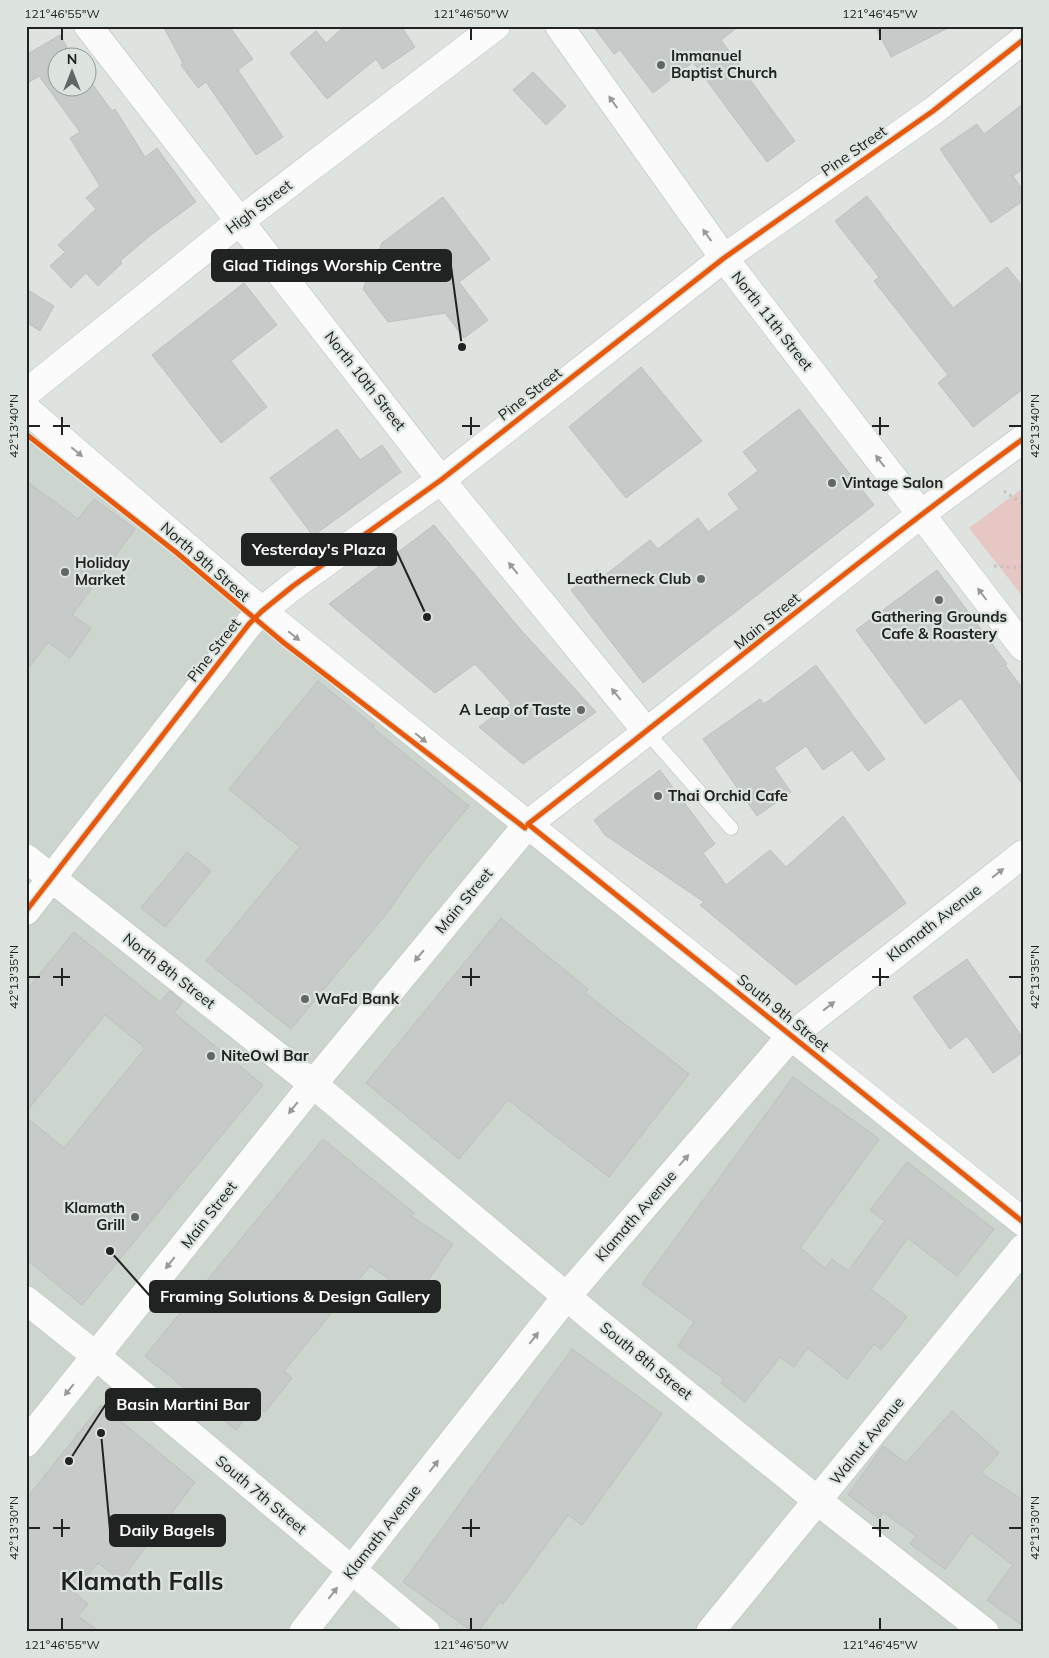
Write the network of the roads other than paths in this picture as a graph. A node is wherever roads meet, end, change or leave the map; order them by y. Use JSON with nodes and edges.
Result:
{"nodes":[{"id":1,"x":88,"y":26,"type":"edge"},
{"id":2,"x":496,"y":26,"type":"edge"},
{"id":3,"x":559,"y":26,"type":"edge"},
{"id":4,"x":1023,"y":40,"type":"edge"},
{"id":5,"x":240,"y":221,"type":"junction"},
{"id":6,"x":724,"y":258,"type":"junction"},
{"id":7,"x":26,"y":392,"type":"edge"},
{"id":8,"x":26,"y":410,"type":"edge"},
{"id":9,"x":1023,"y":439,"type":"edge"},
{"id":10,"x":441,"y":480,"type":"junction"},
{"id":11,"x":921,"y":514,"type":"junction"},
{"id":12,"x":262,"y":611,"type":"junction"},
{"id":13,"x":1023,"y":647,"type":"edge"},
{"id":14,"x":647,"y":732,"type":"junction"},
{"id":15,"x":528,"y":824,"type":"junction"},
{"id":16,"x":732,"y":828,"type":"dead end"},
{"id":17,"x":1023,"y":854,"type":"edge"},
{"id":18,"x":26,"y":858,"type":"edge"},
{"id":19,"x":52,"y":878,"type":"junction"},
{"id":20,"x":26,"y":911,"type":"edge"},
{"id":21,"x":791,"y":1036,"type":"junction"},
{"id":22,"x":313,"y":1084,"type":"junction"},
{"id":23,"x":1023,"y":1222,"type":"edge"},
{"id":24,"x":1023,"y":1248,"type":"edge"},
{"id":25,"x":566,"y":1297,"type":"junction"},
{"id":26,"x":26,"y":1300,"type":"edge"},
{"id":27,"x":96,"y":1356,"type":"junction"},
{"id":28,"x":26,"y":1443,"type":"edge"},
{"id":29,"x":818,"y":1501,"type":"junction"},
{"id":30,"x":352,"y":1570,"type":"junction"},
{"id":31,"x":303,"y":1632,"type":"edge"},
{"id":32,"x":426,"y":1632,"type":"edge"},
{"id":33,"x":710,"y":1632,"type":"edge"},
{"id":34,"x":984,"y":1632,"type":"edge"}],
"edges":[{"from":1,"to":5,"type":"street","name":"North 10th Street"},
{"from":2,"to":5,"type":"street","name":"High Street"},
{"from":6,"to":3,"type":"street","name":"North 11th Street","one_way":true},
{"from":4,"to":6,"type":"street","name":"Pine Street"},
{"from":5,"to":7,"type":"street","name":"High Street"},
{"from":5,"to":10,"type":"street","name":"North 10th Street"},
{"from":6,"to":10,"type":"street","name":"Pine Street"},
{"from":11,"to":6,"type":"street","name":"North 11th Street","one_way":true},
{"from":8,"to":12,"type":"street","name":"North 9th Street","one_way":true},
{"from":9,"to":11,"type":"street","name":"Main Street"},
{"from":10,"to":12,"type":"street","name":"Pine Street"},
{"from":14,"to":10,"type":"street","name":"North 10th Street","one_way":true},
{"from":13,"to":11,"type":"street","name":"North 11th Street","one_way":true},
{"from":11,"to":14,"type":"street","name":"Main Street"},
{"from":12,"to":15,"type":"street","name":"North 9th Street","one_way":true},
{"from":12,"to":19,"type":"street","name":"Pine Street"},
{"from":14,"to":15,"type":"street","name":"Main Street"},
{"from":14,"to":16,"type":"lane"},
{"from":15,"to":21,"type":"street","name":"South 9th Street"},
{"from":15,"to":22,"type":"street","name":"Main Street","one_way":true},
{"from":21,"to":17,"type":"street","name":"Klamath Avenue","one_way":true},
{"from":18,"to":19,"type":"street","name":"North 8th Street"},
{"from":19,"to":20,"type":"street","name":"Pine Street"},
{"from":19,"to":22,"type":"street","name":"North 8th Street"},
{"from":21,"to":23,"type":"street","name":"South 9th Street"},
{"from":25,"to":21,"type":"street","name":"Klamath Avenue","one_way":true},
{"from":22,"to":25,"type":"street","name":"South 8th Street"},
{"from":22,"to":27,"type":"street","name":"Main Street","one_way":true},
{"from":24,"to":29,"type":"street","name":"Walnut Avenue"},
{"from":25,"to":29,"type":"street","name":"South 8th Street"},
{"from":30,"to":25,"type":"street","name":"Klamath Avenue","one_way":true},
{"from":26,"to":27,"type":"street","name":"South 7th Street"},
{"from":27,"to":28,"type":"street","name":"Main Street","one_way":true},
{"from":27,"to":30,"type":"street","name":"South 7th Street"},
{"from":29,"to":33,"type":"street","name":"Walnut Avenue"},
{"from":29,"to":34,"type":"street","name":"South 8th Street"},
{"from":31,"to":30,"type":"street","name":"Klamath Avenue","one_way":true},
{"from":30,"to":32,"type":"street","name":"South 7th Street"}]}
